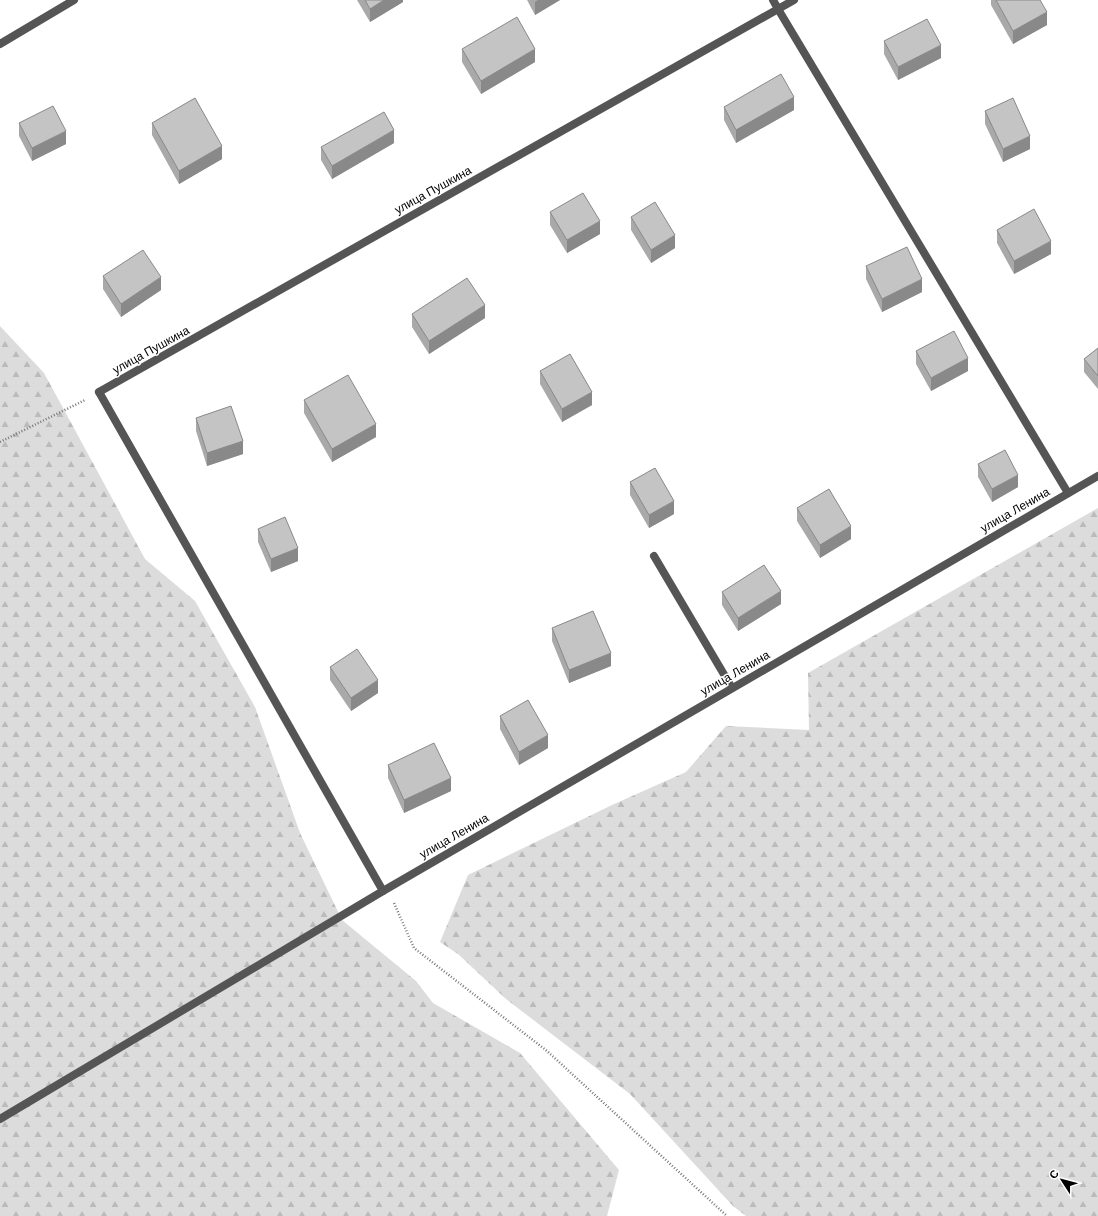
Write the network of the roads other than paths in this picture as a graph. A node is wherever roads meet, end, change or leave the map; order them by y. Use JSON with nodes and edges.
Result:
{"nodes":[{"id":1,"x":74,"y":0,"type":"edge"},
{"id":2,"x":773,"y":0,"type":"edge"},
{"id":3,"x":794,"y":0,"type":"edge"},
{"id":4,"x":778,"y":9,"type":"junction"},
{"id":5,"x":0,"y":44,"type":"edge"},
{"id":6,"x":1098,"y":476,"type":"edge"},
{"id":7,"x":1068,"y":493,"type":"junction"},
{"id":8,"x":654,"y":556,"type":"dead end"},
{"id":9,"x":732,"y":688,"type":"junction"},
{"id":10,"x":383,"y":891,"type":"junction"},
{"id":11,"x":0,"y":1119,"type":"edge"}],
"edges":[{"from":1,"to":5,"type":"street"},
{"from":2,"to":4,"type":"street"},
{"from":3,"to":4,"type":"street","name":"улица Пушкина"},
{"from":4,"to":7,"type":"street"},
{"from":4,"to":10,"type":"street","name":"улица Пушкина"},
{"from":6,"to":7,"type":"street","name":"улица Ленина"},
{"from":7,"to":9,"type":"street","name":"улица Ленина"},
{"from":8,"to":9,"type":"street"},
{"from":9,"to":10,"type":"street","name":"улица Ленина"},
{"from":10,"to":11,"type":"street","name":"улица Ленина"}]}
